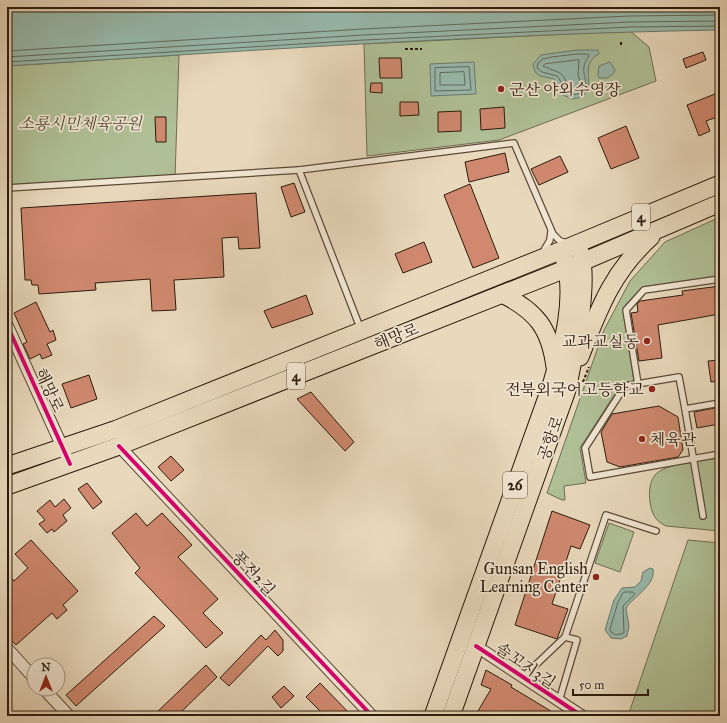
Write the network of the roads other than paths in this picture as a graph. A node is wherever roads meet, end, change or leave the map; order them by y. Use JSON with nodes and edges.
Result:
{"nodes":[{"id":1,"x":299,"y":170,"type":"junction"},
{"id":2,"x":720,"y":184,"type":"edge"},
{"id":3,"x":7,"y":188,"type":"edge"},
{"id":4,"x":720,"y":203,"type":"edge"},
{"id":5,"x":551,"y":228,"type":"junction"},
{"id":6,"x":660,"y":228,"type":"junction"},
{"id":7,"x":577,"y":244,"type":"junction"},
{"id":8,"x":562,"y":250,"type":"junction"},
{"id":9,"x":532,"y":262,"type":"junction"},
{"id":10,"x":575,"y":264,"type":"junction"},
{"id":11,"x":720,"y":279,"type":"edge"},
{"id":12,"x":502,"y":294,"type":"junction"},
{"id":13,"x":7,"y":326,"type":"edge"},
{"id":14,"x":361,"y":331,"type":"junction"},
{"id":15,"x":555,"y":372,"type":"junction"},
{"id":16,"x":638,"y":384,"type":"junction"},
{"id":17,"x":567,"y":390,"type":"junction"},
{"id":18,"x":720,"y":403,"type":"edge"},
{"id":19,"x":685,"y":409,"type":"junction"},
{"id":20,"x":119,"y":446,"type":"junction"},
{"id":21,"x":63,"y":448,"type":"junction"},
{"id":22,"x":720,"y":454,"type":"edge"},
{"id":23,"x":693,"y":459,"type":"junction"},
{"id":24,"x":70,"y":464,"type":"junction"},
{"id":25,"x":7,"y":466,"type":"edge"},
{"id":26,"x":7,"y":486,"type":"edge"},
{"id":27,"x":703,"y":516,"type":"dead end"},
{"id":28,"x":656,"y":531,"type":"dead end"},
{"id":29,"x":565,"y":637,"type":"junction"},
{"id":30,"x":476,"y":646,"type":"junction"},
{"id":31,"x":7,"y":648,"type":"edge"},
{"id":32,"x":26,"y":669,"type":"edge"},
{"id":33,"x":523,"y":677,"type":"junction"},
{"id":34,"x":51,"y":697,"type":"edge"},
{"id":35,"x":559,"y":701,"type":"junction"},
{"id":36,"x":570,"y":713,"type":"edge"},
{"id":37,"x":69,"y":716,"type":"edge"},
{"id":38,"x":372,"y":716,"type":"edge"},
{"id":39,"x":433,"y":716,"type":"edge"},
{"id":40,"x":451,"y":716,"type":"edge"},
{"id":41,"x":582,"y":716,"type":"edge"}],
"edges":[{"from":1,"to":3,"type":"lane"},
{"from":1,"to":5,"type":"lane"},
{"from":1,"to":14,"type":"lane","name":"해망로"},
{"from":2,"to":7,"type":"main road","name":"해망로","number":"4"},
{"from":4,"to":6,"type":"main road","name":"해망로","number":"4"},
{"from":5,"to":7,"type":"lane"},
{"from":5,"to":9,"type":"lane"},
{"from":6,"to":10,"type":"main road","name":"해망로","number":"4"},
{"from":6,"to":17,"type":"main road","number":"26"},
{"from":7,"to":8,"type":"main road","name":"해망로","number":"4"},
{"from":7,"to":10,"type":"main road","name":"공항로"},
{"from":8,"to":9,"type":"main road","name":"해망로","number":"4"},
{"from":8,"to":10,"type":"main road","name":"공항로","number":"26"},
{"from":9,"to":14,"type":"main road","name":"해망로","number":"4"},
{"from":10,"to":12,"type":"main road","name":"해망로","number":"4"},
{"from":10,"to":15,"type":"main road","name":"공항로","number":"26"},
{"from":10,"to":17,"type":"main road","name":"공항로"},
{"from":11,"to":16,"type":"lane"},
{"from":12,"to":15,"type":"main road"},
{"from":12,"to":20,"type":"main road","name":"해망로","number":"4"},
{"from":13,"to":21,"type":"street","name":"해망로"},
{"from":14,"to":21,"type":"main road","name":"해망로","number":"4"},
{"from":15,"to":39,"type":"main road","name":"공항로","number":"26"},
{"from":16,"to":19,"type":"lane"},
{"from":16,"to":23,"type":"lane"},
{"from":17,"to":30,"type":"main road","name":"공항로","number":"26"},
{"from":18,"to":19,"type":"lane"},
{"from":19,"to":23,"type":"lane"},
{"from":20,"to":24,"type":"main road","name":"해망로","number":"4"},
{"from":20,"to":38,"type":"street","name":"풍전2길"},
{"from":21,"to":24,"type":"street","name":"해망로"},
{"from":21,"to":25,"type":"main road","name":"해망로","number":"4"},
{"from":22,"to":23,"type":"lane"},
{"from":23,"to":27,"type":"lane"},
{"from":24,"to":26,"type":"main road","name":"해망로","number":"4"},
{"from":28,"to":29,"type":"lane"},
{"from":29,"to":33,"type":"lane"},
{"from":29,"to":35,"type":"lane"},
{"from":30,"to":33,"type":"street","name":"솔꼬지3길"},
{"from":30,"to":40,"type":"main road","name":"공항로","number":"26"},
{"from":31,"to":32,"type":"street"},
{"from":33,"to":35,"type":"street","name":"솔꼬지3길"},
{"from":34,"to":37,"type":"street"},
{"from":35,"to":36,"type":"street","name":"솔꼬지3길"},
{"from":36,"to":41,"type":"street","name":"솔꼬지3길"}]}
